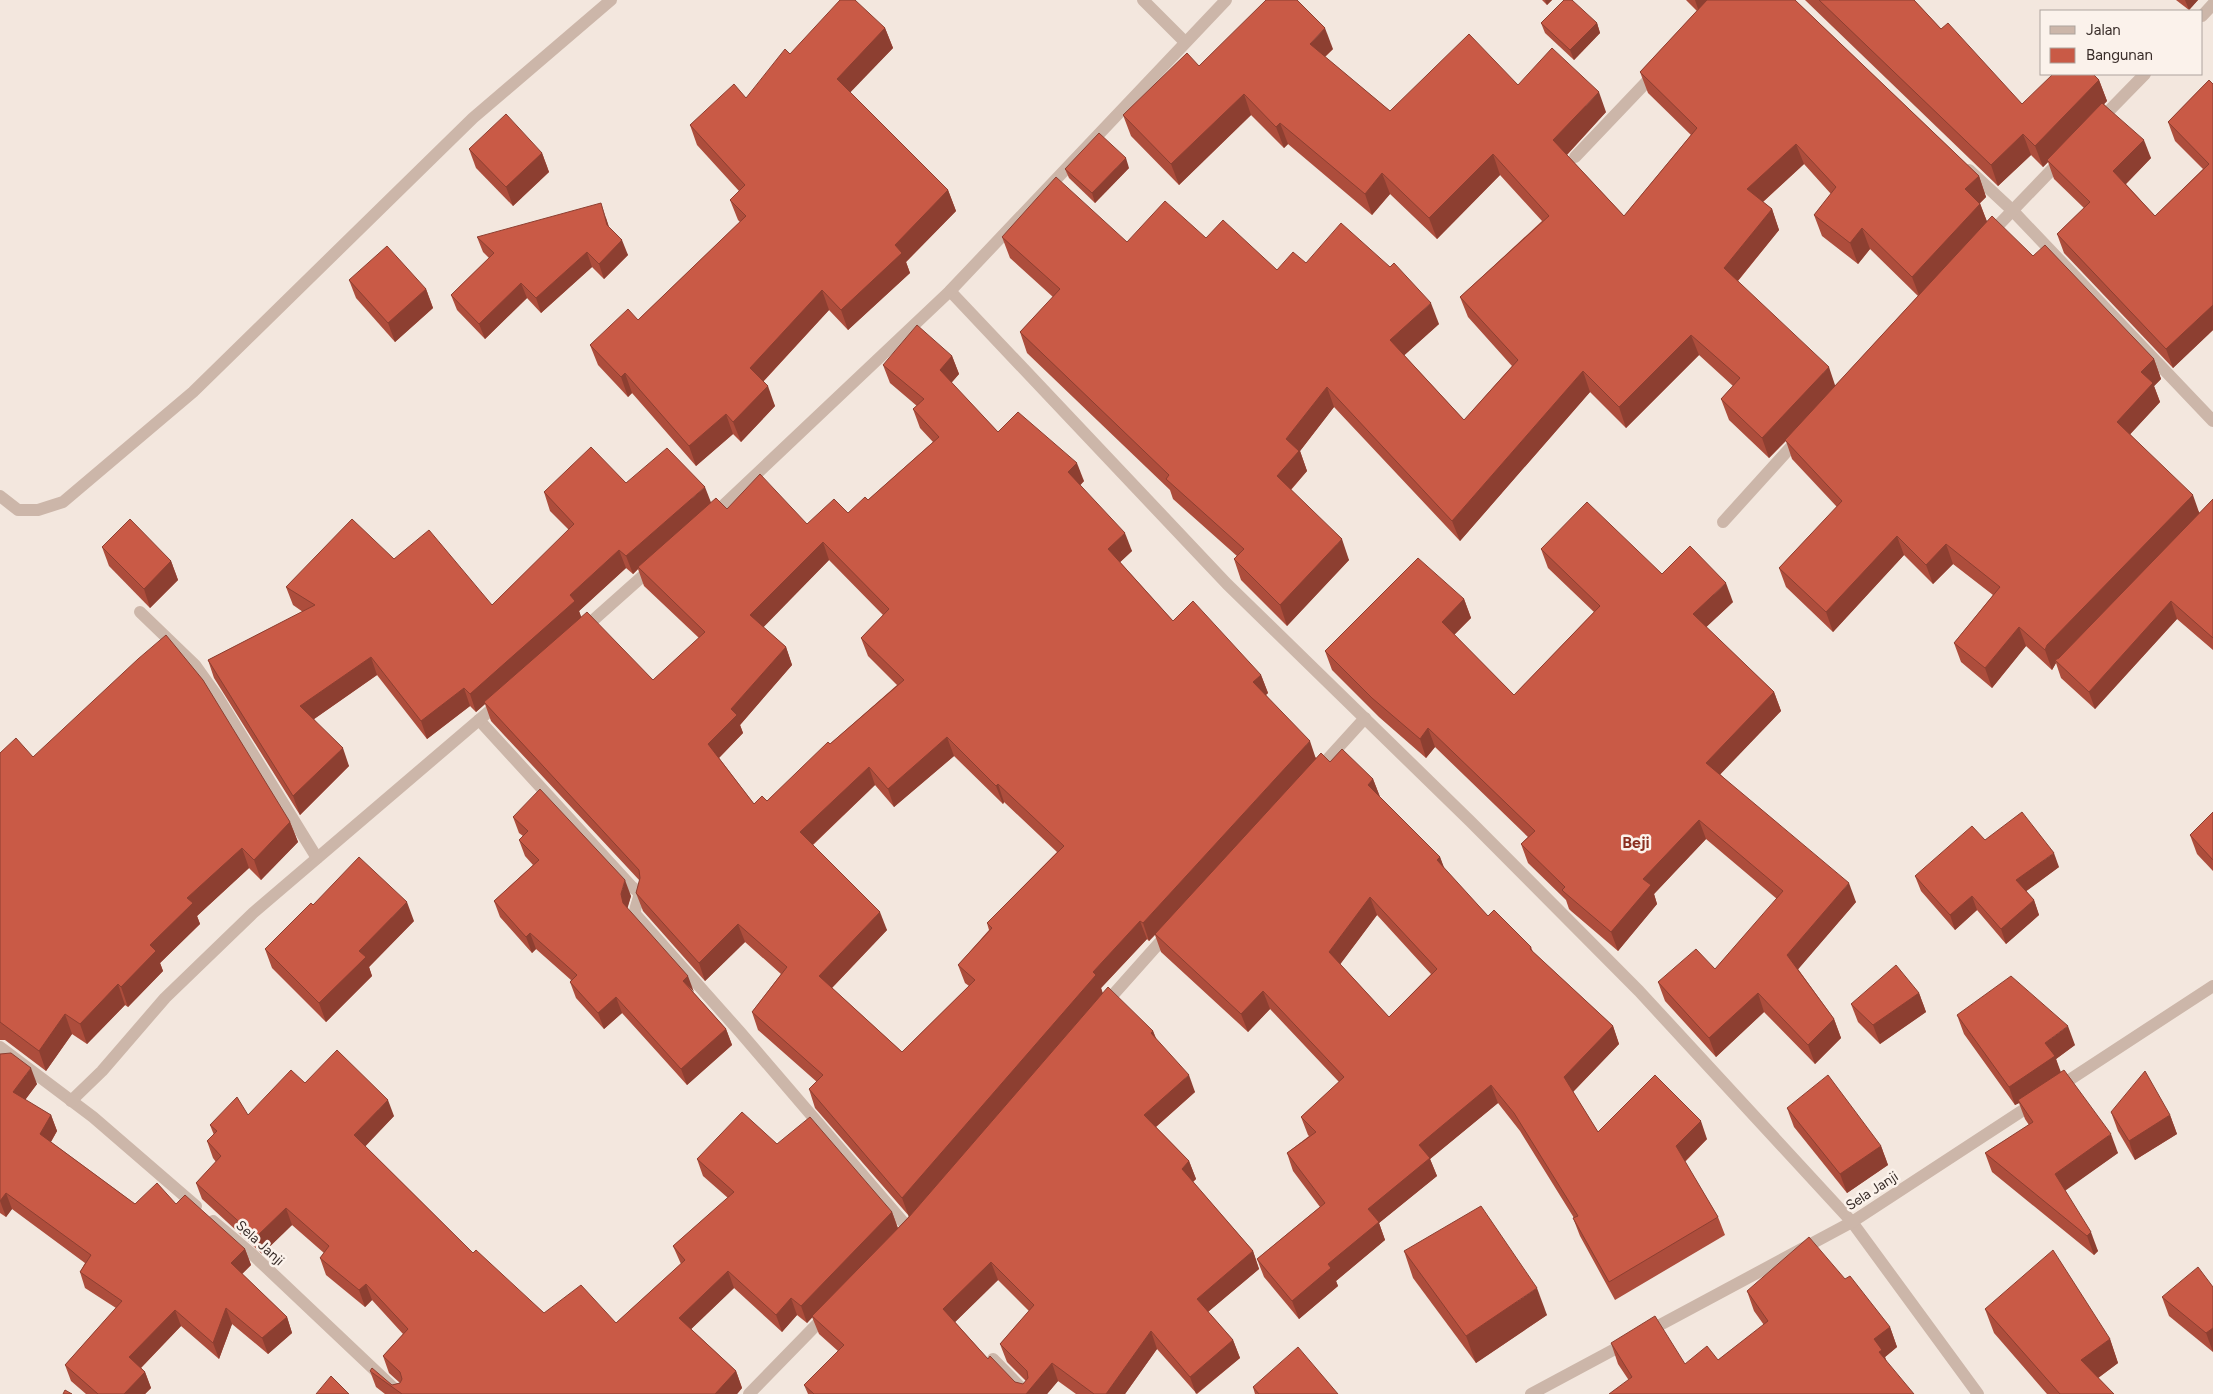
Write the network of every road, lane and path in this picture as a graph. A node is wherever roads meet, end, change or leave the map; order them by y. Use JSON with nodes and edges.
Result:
{"nodes":[{"id":1,"x":611,"y":0,"type":"edge"},
{"id":2,"x":1142,"y":0,"type":"edge"},
{"id":3,"x":1226,"y":0,"type":"edge"},
{"id":4,"x":2213,"y":4,"type":"edge"},
{"id":5,"x":2203,"y":15,"type":"edge"},
{"id":6,"x":1185,"y":42,"type":"junction"},
{"id":7,"x":1664,"y":64,"type":"edge"},
{"id":8,"x":2144,"y":75,"type":"edge"},
{"id":9,"x":2092,"y":128,"type":"edge"},
{"id":10,"x":2072,"y":149,"type":"edge"},
{"id":11,"x":1575,"y":156,"type":"dead end"},
{"id":12,"x":1961,"y":162,"type":"edge"},
{"id":13,"x":2012,"y":210,"type":"junction"},
{"id":14,"x":1979,"y":246,"type":"edge"},
{"id":15,"x":950,"y":291,"type":"junction"},
{"id":16,"x":2213,"y":421,"type":"edge"},
{"id":17,"x":1806,"y":431,"type":"edge"},
{"id":18,"x":0,"y":496,"type":"edge"},
{"id":19,"x":1722,"y":522,"type":"dead end"},
{"id":20,"x":699,"y":527,"type":"edge"},
{"id":21,"x":662,"y":560,"type":"edge"},
{"id":22,"x":140,"y":612,"type":"dead end"},
{"id":23,"x":573,"y":638,"type":"edge"},
{"id":24,"x":507,"y":696,"type":"edge"},
{"id":25,"x":1365,"y":718,"type":"junction"},
{"id":26,"x":479,"y":720,"type":"junction"},
{"id":27,"x":1305,"y":784,"type":"edge"},
{"id":28,"x":317,"y":858,"type":"junction"},
{"id":29,"x":1178,"y":922,"type":"edge"},
{"id":30,"x":2213,"y":986,"type":"edge"},
{"id":31,"x":1093,"y":1018,"type":"edge"},
{"id":32,"x":0,"y":1047,"type":"edge"},
{"id":33,"x":72,"y":1101,"type":"junction"},
{"id":34,"x":1852,"y":1222,"type":"junction"},
{"id":35,"x":909,"y":1229,"type":"edge"},
{"id":36,"x":833,"y":1308,"type":"edge"},
{"id":37,"x":993,"y":1359,"type":"edge"},
{"id":38,"x":400,"y":1394,"type":"edge"},
{"id":39,"x":749,"y":1394,"type":"edge"},
{"id":40,"x":1027,"y":1394,"type":"edge"},
{"id":41,"x":1531,"y":1394,"type":"edge"},
{"id":42,"x":1978,"y":1394,"type":"edge"}],
"edges":[{"from":1,"to":18,"type":"street"},
{"from":2,"to":6,"type":"street"},
{"from":3,"to":6,"type":"street"},
{"from":4,"to":5,"type":"street"},
{"from":6,"to":15,"type":"street"},
{"from":7,"to":11,"type":"street"},
{"from":8,"to":9,"type":"street"},
{"from":10,"to":13,"type":"street"},
{"from":12,"to":13,"type":"street"},
{"from":13,"to":14,"type":"street"},
{"from":13,"to":16,"type":"street"},
{"from":15,"to":20,"type":"street"},
{"from":15,"to":25,"type":"street"},
{"from":17,"to":19,"type":"street"},
{"from":21,"to":23,"type":"street"},
{"from":22,"to":28,"type":"street"},
{"from":24,"to":26,"type":"street"},
{"from":25,"to":27,"type":"street"},
{"from":25,"to":34,"type":"street"},
{"from":26,"to":28,"type":"street"},
{"from":26,"to":35,"type":"street"},
{"from":28,"to":33,"type":"street"},
{"from":29,"to":31,"type":"street"},
{"from":30,"to":34,"type":"street","name":"Sela Janji"},
{"from":32,"to":33,"type":"street","name":"Sela Janji"},
{"from":33,"to":38,"type":"street","name":"Sela Janji"},
{"from":34,"to":41,"type":"street","name":"Sela Janji"},
{"from":34,"to":42,"type":"street"},
{"from":36,"to":39,"type":"street"},
{"from":37,"to":40,"type":"street"}]}
